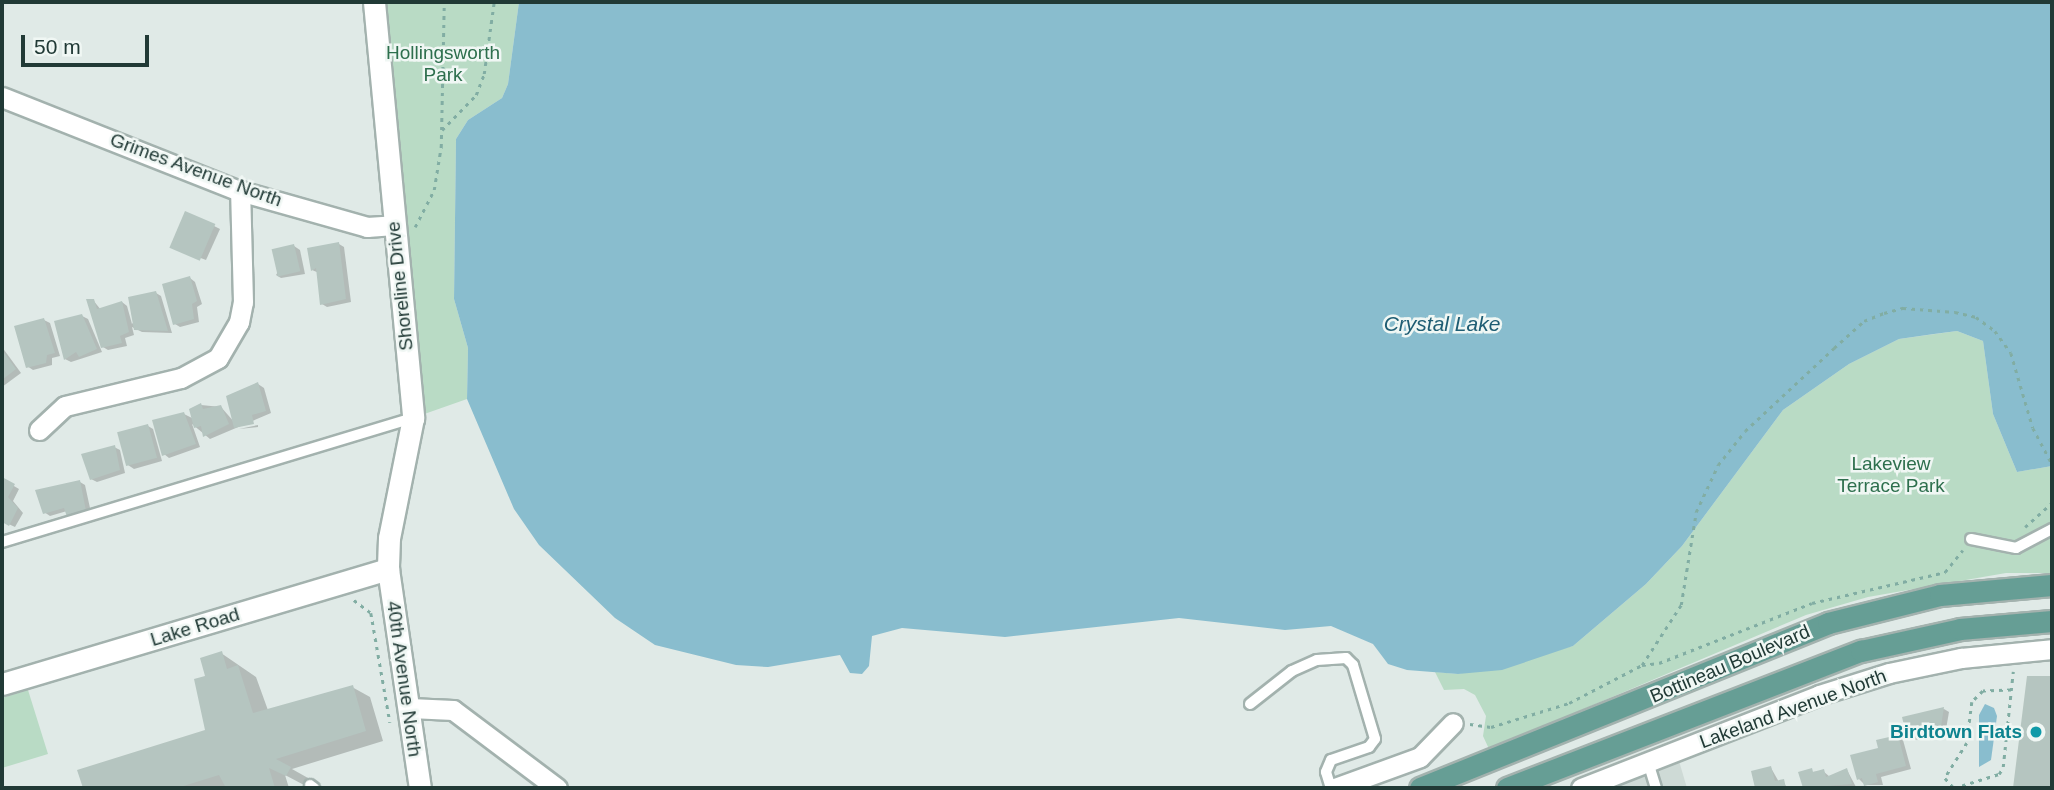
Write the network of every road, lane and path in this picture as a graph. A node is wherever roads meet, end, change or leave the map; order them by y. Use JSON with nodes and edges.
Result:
{"nodes":[{"id":1,"x":374,"y":2,"type":"edge"},
{"id":2,"x":444,"y":2,"type":"edge"},
{"id":3,"x":494,"y":2,"type":"edge"},
{"id":4,"x":2,"y":97,"type":"edge"},
{"id":5,"x":442,"y":130,"type":"junction"},
{"id":6,"x":240,"y":191,"type":"junction"},
{"id":7,"x":394,"y":225,"type":"junction"},
{"id":8,"x":414,"y":236,"type":"dead end"},
{"id":9,"x":413,"y":418,"type":"junction"},
{"id":10,"x":39,"y":430,"type":"dead end"},
{"id":11,"x":2052,"y":463,"type":"edge"},
{"id":12,"x":2052,"y":503,"type":"edge"},
{"id":13,"x":2052,"y":529,"type":"edge"},
{"id":14,"x":2021,"y":530,"type":"dead end"},
{"id":15,"x":1971,"y":539,"type":"joint"},
{"id":16,"x":2,"y":542,"type":"edge"},
{"id":17,"x":388,"y":569,"type":"junction"},
{"id":18,"x":2052,"y":585,"type":"edge"},
{"id":19,"x":343,"y":600,"type":"dead end"},
{"id":20,"x":2052,"y":621,"type":"edge"},
{"id":21,"x":2052,"y":649,"type":"edge"},
{"id":22,"x":2012,"y":652,"type":"junction"},
{"id":23,"x":1642,"y":665,"type":"junction"},
{"id":24,"x":2,"y":684,"type":"edge"},
{"id":25,"x":2011,"y":690,"type":"junction"},
{"id":26,"x":1250,"y":704,"type":"dead end"},
{"id":27,"x":410,"y":708,"type":"junction"},
{"id":28,"x":1453,"y":723,"type":"joint"},
{"id":29,"x":392,"y":735,"type":"dead end"},
{"id":30,"x":1648,"y":762,"type":"junction"},
{"id":31,"x":420,"y":788,"type":"edge"},
{"id":32,"x":557,"y":788,"type":"edge"},
{"id":33,"x":1333,"y":788,"type":"edge"},
{"id":34,"x":1420,"y":788,"type":"edge"},
{"id":35,"x":1507,"y":788,"type":"edge"},
{"id":36,"x":1581,"y":788,"type":"edge"},
{"id":37,"x":1656,"y":788,"type":"edge"}],
"edges":[{"from":1,"to":7,"type":"street","name":"Shoreline Drive"},
{"from":2,"to":5,"type":"path"},
{"from":3,"to":5,"type":"path"},
{"from":4,"to":6,"type":"street","name":"Grimes Avenue North"},
{"from":5,"to":8,"type":"path"},
{"from":6,"to":7,"type":"street","name":"Grimes Avenue North"},
{"from":6,"to":10,"type":"street"},
{"from":7,"to":9,"type":"street","name":"Shoreline Drive"},
{"from":9,"to":16,"type":"lane"},
{"from":9,"to":17,"type":"street","name":"Shoreline Drive"},
{"from":11,"to":23,"type":"path"},
{"from":12,"to":14,"type":"path"},
{"from":13,"to":15,"type":"lane"},
{"from":15,"to":23,"type":"path"},
{"from":17,"to":24,"type":"street","name":"Lake Road"},
{"from":17,"to":27,"type":"street","name":"40th Avenue North"},
{"from":18,"to":34,"type":"main road","name":"Bottineau Boulevard"},
{"from":19,"to":29,"type":"path"},
{"from":20,"to":35,"type":"main road","name":"Bottineau Boulevard"},
{"from":21,"to":22,"type":"street","name":"Lakeland Avenue North"},
{"from":22,"to":25,"type":"path"},
{"from":22,"to":30,"type":"street","name":"Lakeland Avenue North"},
{"from":23,"to":28,"type":"path"},
{"from":25,"to":25,"type":"path"},
{"from":26,"to":33,"type":"lane"},
{"from":27,"to":31,"type":"street","name":"40th Avenue North"},
{"from":27,"to":32,"type":"street"},
{"from":28,"to":33,"type":"street"},
{"from":30,"to":36,"type":"street","name":"Lakeland Avenue North"},
{"from":30,"to":37,"type":"lane"}]}
